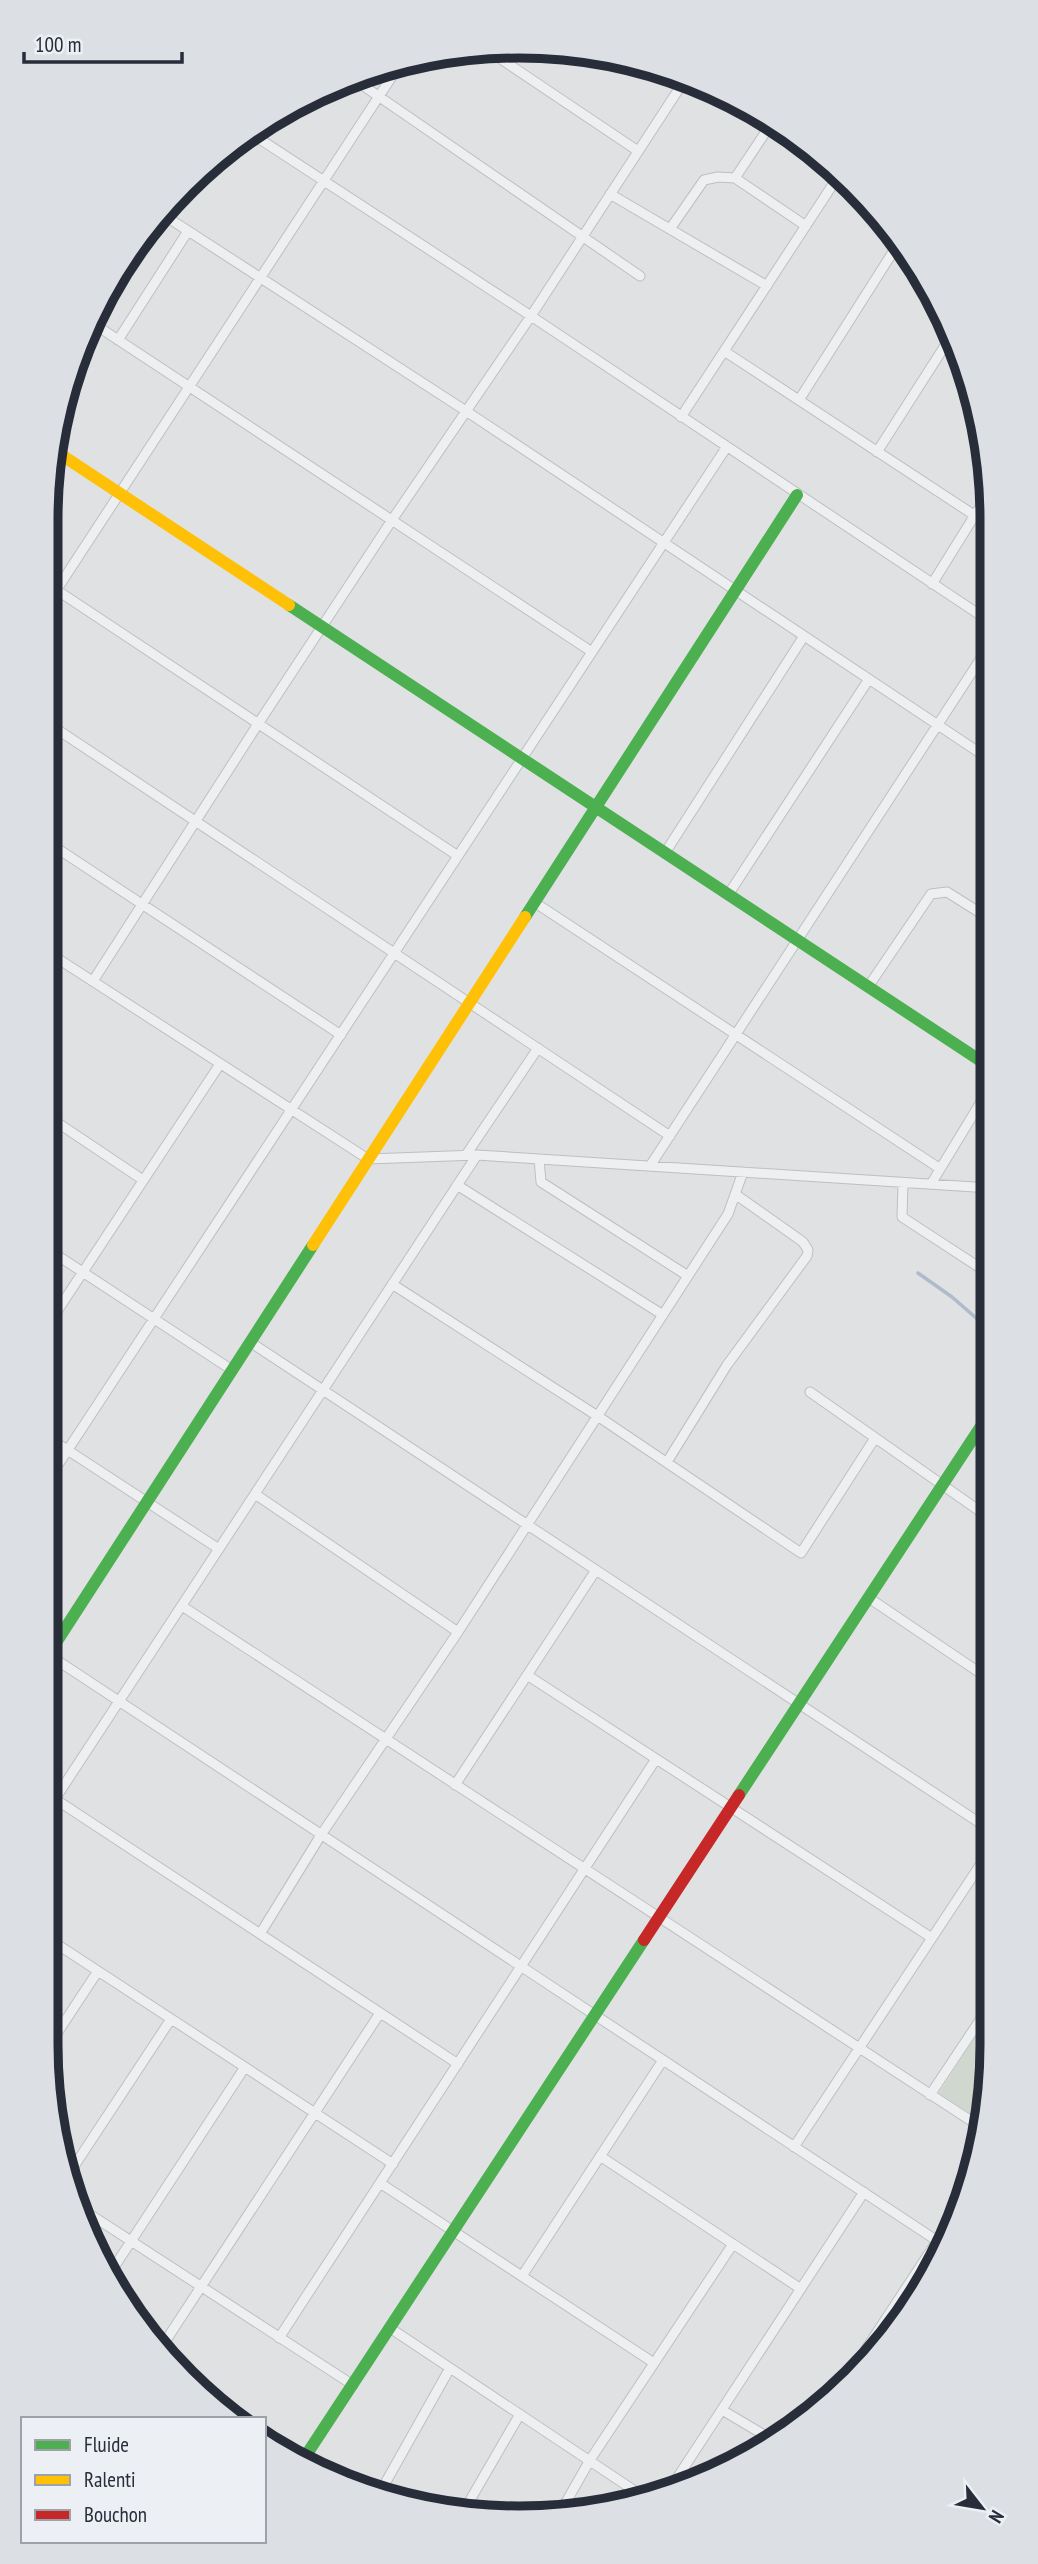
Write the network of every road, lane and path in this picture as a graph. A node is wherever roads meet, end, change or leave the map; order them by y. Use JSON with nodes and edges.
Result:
{"nodes":[{"id":1,"x":500,"y":59,"type":"edge"},
{"id":2,"x":393,"y":75,"type":"edge"},
{"id":3,"x":362,"y":85,"type":"edge"},
{"id":4,"x":680,"y":87,"type":"edge"},
{"id":5,"x":379,"y":96,"type":"junction"},
{"id":6,"x":767,"y":130,"type":"edge"},
{"id":7,"x":258,"y":138,"type":"edge"},
{"id":8,"x":638,"y":151,"type":"junction"},
{"id":9,"x":735,"y":178,"type":"junction"},
{"id":10,"x":323,"y":181,"type":"junction"},
{"id":11,"x":834,"y":183,"type":"edge"},
{"id":12,"x":610,"y":194,"type":"junction"},
{"id":13,"x":169,"y":219,"type":"edge"},
{"id":14,"x":806,"y":226,"type":"junction"},
{"id":15,"x":670,"y":229,"type":"junction"},
{"id":16,"x":188,"y":231,"type":"junction"},
{"id":17,"x":582,"y":236,"type":"junction"},
{"id":18,"x":894,"y":250,"type":"edge"},
{"id":19,"x":640,"y":276,"type":"dead end"},
{"id":20,"x":260,"y":278,"type":"junction"},
{"id":21,"x":767,"y":286,"type":"junction"},
{"id":22,"x":531,"y":316,"type":"junction"},
{"id":23,"x":99,"y":328,"type":"edge"},
{"id":24,"x":118,"y":340,"type":"junction"},
{"id":25,"x":946,"y":344,"type":"edge"},
{"id":26,"x":724,"y":351,"type":"junction"},
{"id":27,"x":189,"y":387,"type":"junction"},
{"id":28,"x":799,"y":400,"type":"junction"},
{"id":29,"x":466,"y":411,"type":"junction"},
{"id":30,"x":681,"y":417,"type":"junction"},
{"id":31,"x":726,"y":448,"type":"junction"},
{"id":32,"x":877,"y":452,"type":"junction"},
{"id":33,"x":63,"y":456,"type":"edge"},
{"id":34,"x":119,"y":493,"type":"junction"},
{"id":35,"x":797,"y":495,"type":"junction"},
{"id":36,"x":980,"y":507,"type":"edge"},
{"id":37,"x":974,"y":515,"type":"junction"},
{"id":38,"x":392,"y":520,"type":"junction"},
{"id":39,"x":664,"y":543,"type":"junction"},
{"id":40,"x":932,"y":584,"type":"junction"},
{"id":41,"x":58,"y":587,"type":"edge"},
{"id":42,"x":58,"y":591,"type":"edge"},
{"id":43,"x":735,"y":591,"type":"junction"},
{"id":44,"x":980,"y":615,"type":"edge"},
{"id":45,"x":322,"y":627,"type":"junction"},
{"id":46,"x":804,"y":636,"type":"junction"},
{"id":47,"x":592,"y":652,"type":"junction"},
{"id":48,"x":980,"y":660,"type":"edge"},
{"id":49,"x":869,"y":679,"type":"junction"},
{"id":50,"x":258,"y":724,"type":"junction"},
{"id":51,"x":937,"y":725,"type":"junction"},
{"id":52,"x":58,"y":730,"type":"edge"},
{"id":53,"x":980,"y":753,"type":"edge"},
{"id":54,"x":522,"y":759,"type":"junction"},
{"id":55,"x":595,"y":807,"type":"junction"},
{"id":56,"x":195,"y":821,"type":"junction"},
{"id":57,"x":58,"y":849,"type":"edge"},
{"id":58,"x":665,"y":853,"type":"junction"},
{"id":59,"x":458,"y":856,"type":"junction"},
{"id":60,"x":728,"y":895,"type":"junction"},
{"id":61,"x":534,"y":902,"type":"junction"},
{"id":62,"x":142,"y":904,"type":"junction"},
{"id":63,"x":980,"y":913,"type":"edge"},
{"id":64,"x":797,"y":940,"type":"junction"},
{"id":65,"x":394,"y":953,"type":"junction"},
{"id":66,"x":58,"y":959,"type":"edge"},
{"id":67,"x":93,"y":981,"type":"junction"},
{"id":68,"x":868,"y":987,"type":"junction"},
{"id":69,"x":469,"y":1003,"type":"junction"},
{"id":70,"x":737,"y":1033,"type":"junction"},
{"id":71,"x":341,"y":1035,"type":"junction"},
{"id":72,"x":538,"y":1048,"type":"junction"},
{"id":73,"x":980,"y":1060,"type":"edge"},
{"id":74,"x":220,"y":1064,"type":"junction"},
{"id":75,"x":980,"y":1103,"type":"edge"},
{"id":76,"x":291,"y":1110,"type":"junction"},
{"id":77,"x":58,"y":1123,"type":"edge"},
{"id":78,"x":670,"y":1136,"type":"junction"},
{"id":79,"x":477,"y":1154,"type":"junction"},
{"id":80,"x":466,"y":1155,"type":"junction"},
{"id":81,"x":368,"y":1159,"type":"junction"},
{"id":82,"x":539,"y":1159,"type":"junction"},
{"id":83,"x":650,"y":1166,"type":"junction"},
{"id":84,"x":939,"y":1168,"type":"junction"},
{"id":85,"x":743,"y":1172,"type":"junction"},
{"id":86,"x":143,"y":1180,"type":"junction"},
{"id":87,"x":903,"y":1182,"type":"junction"},
{"id":88,"x":931,"y":1184,"type":"junction"},
{"id":89,"x":457,"y":1185,"type":"junction"},
{"id":90,"x":980,"y":1187,"type":"edge"},
{"id":91,"x":736,"y":1194,"type":"junction"},
{"id":92,"x":58,"y":1256,"type":"edge"},
{"id":93,"x":980,"y":1268,"type":"edge"},
{"id":94,"x":82,"y":1272,"type":"junction"},
{"id":95,"x":688,"y":1276,"type":"junction"},
{"id":96,"x":392,"y":1284,"type":"junction"},
{"id":97,"x":58,"y":1309,"type":"edge"},
{"id":98,"x":663,"y":1315,"type":"junction"},
{"id":99,"x":153,"y":1319,"type":"junction"},
{"id":100,"x":250,"y":1342,"type":"junction"},
{"id":101,"x":232,"y":1370,"type":"junction"},
{"id":102,"x":323,"y":1391,"type":"junction"},
{"id":103,"x":810,"y":1392,"type":"dead end"},
{"id":104,"x":599,"y":1417,"type":"junction"},
{"id":105,"x":980,"y":1428,"type":"edge"},
{"id":106,"x":874,"y":1438,"type":"junction"},
{"id":107,"x":58,"y":1444,"type":"edge"},
{"id":108,"x":67,"y":1450,"type":"junction"},
{"id":109,"x":667,"y":1462,"type":"junction"},
{"id":110,"x":58,"y":1464,"type":"edge"},
{"id":111,"x":942,"y":1486,"type":"junction"},
{"id":112,"x":255,"y":1494,"type":"junction"},
{"id":113,"x":147,"y":1502,"type":"junction"},
{"id":114,"x":980,"y":1512,"type":"edge"},
{"id":115,"x":527,"y":1525,"type":"junction"},
{"id":116,"x":219,"y":1549,"type":"junction"},
{"id":117,"x":596,"y":1570,"type":"junction"},
{"id":118,"x":869,"y":1598,"type":"junction"},
{"id":119,"x":182,"y":1606,"type":"junction"},
{"id":120,"x":458,"y":1632,"type":"junction"},
{"id":121,"x":58,"y":1637,"type":"edge"},
{"id":122,"x":58,"y":1661,"type":"edge"},
{"id":123,"x":980,"y":1673,"type":"edge"},
{"id":124,"x":527,"y":1675,"type":"junction"},
{"id":125,"x":119,"y":1702,"type":"junction"},
{"id":126,"x":799,"y":1704,"type":"junction"},
{"id":127,"x":387,"y":1740,"type":"junction"},
{"id":128,"x":656,"y":1759,"type":"junction"},
{"id":129,"x":455,"y":1784,"type":"junction"},
{"id":130,"x":58,"y":1795,"type":"edge"},
{"id":131,"x":58,"y":1802,"type":"edge"},
{"id":132,"x":732,"y":1808,"type":"junction"},
{"id":133,"x":980,"y":1823,"type":"edge"},
{"id":134,"x":321,"y":1835,"type":"junction"},
{"id":135,"x":980,"y":1865,"type":"edge"},
{"id":136,"x":585,"y":1869,"type":"junction"},
{"id":137,"x":660,"y":1918,"type":"junction"},
{"id":138,"x":260,"y":1934,"type":"junction"},
{"id":139,"x":932,"y":1938,"type":"junction"},
{"id":140,"x":58,"y":1945,"type":"edge"},
{"id":141,"x":521,"y":1967,"type":"junction"},
{"id":142,"x":98,"y":1971,"type":"junction"},
{"id":143,"x":380,"y":2013,"type":"junction"},
{"id":144,"x":595,"y":2017,"type":"junction"},
{"id":145,"x":171,"y":2019,"type":"junction"},
{"id":146,"x":980,"y":2020,"type":"edge"},
{"id":147,"x":58,"y":2032,"type":"edge"},
{"id":148,"x":859,"y":2048,"type":"junction"},
{"id":149,"x":663,"y":2060,"type":"junction"},
{"id":150,"x":458,"y":2064,"type":"junction"},
{"id":151,"x":245,"y":2067,"type":"junction"},
{"id":152,"x":930,"y":2095,"type":"junction"},
{"id":153,"x":314,"y":2113,"type":"junction"},
{"id":154,"x":973,"y":2122,"type":"edge"},
{"id":155,"x":794,"y":2147,"type":"junction"},
{"id":156,"x":600,"y":2156,"type":"junction"},
{"id":157,"x":393,"y":2164,"type":"junction"},
{"id":158,"x":74,"y":2167,"type":"edge"},
{"id":159,"x":380,"y":2183,"type":"junction"},
{"id":160,"x":864,"y":2192,"type":"junction"},
{"id":161,"x":90,"y":2214,"type":"edge"},
{"id":162,"x":454,"y":2231,"type":"junction"},
{"id":163,"x":937,"y":2240,"type":"edge"},
{"id":164,"x":131,"y":2241,"type":"junction"},
{"id":165,"x":733,"y":2244,"type":"junction"},
{"id":166,"x":925,"y":2264,"type":"edge"},
{"id":167,"x":115,"y":2266,"type":"edge"},
{"id":168,"x":522,"y":2276,"type":"junction"},
{"id":169,"x":201,"y":2287,"type":"junction"},
{"id":170,"x":801,"y":2289,"type":"junction"},
{"id":171,"x":390,"y":2328,"type":"junction"},
{"id":172,"x":876,"y":2334,"type":"joint"},
{"id":173,"x":279,"y":2337,"type":"junction"},
{"id":174,"x":165,"y":2341,"type":"edge"},
{"id":175,"x":867,"y":2348,"type":"edge"},
{"id":176,"x":654,"y":2363,"type":"junction"},
{"id":177,"x":450,"y":2368,"type":"junction"},
{"id":178,"x":353,"y":2385,"type":"junction"},
{"id":179,"x":722,"y":2410,"type":"junction"},
{"id":180,"x":520,"y":2414,"type":"junction"},
{"id":181,"x":765,"y":2435,"type":"edge"},
{"id":182,"x":307,"y":2454,"type":"edge"},
{"id":183,"x":590,"y":2460,"type":"junction"},
{"id":184,"x":677,"y":2478,"type":"edge"},
{"id":185,"x":384,"y":2486,"type":"edge"},
{"id":186,"x":637,"y":2491,"type":"edge"},
{"id":187,"x":469,"y":2503,"type":"edge"},
{"id":188,"x":565,"y":2503,"type":"edge"}],
"edges":[{"from":1,"to":8,"type":"street"},
{"from":2,"to":5,"type":"street"},
{"from":3,"to":5,"type":"street"},
{"from":4,"to":8,"type":"street"},
{"from":5,"to":10,"type":"street"},
{"from":5,"to":17,"type":"street"},
{"from":6,"to":9,"type":"street"},
{"from":7,"to":10,"type":"street"},
{"from":8,"to":12,"type":"street"},
{"from":9,"to":14,"type":"street"},
{"from":9,"to":15,"type":"street"},
{"from":10,"to":20,"type":"street"},
{"from":10,"to":22,"type":"street"},
{"from":11,"to":14,"type":"street"},
{"from":12,"to":15,"type":"street"},
{"from":12,"to":17,"type":"street"},
{"from":13,"to":16,"type":"street"},
{"from":14,"to":21,"type":"street"},
{"from":15,"to":21,"type":"street"},
{"from":16,"to":20,"type":"street"},
{"from":16,"to":24,"type":"street"},
{"from":17,"to":19,"type":"street"},
{"from":17,"to":22,"type":"street"},
{"from":18,"to":28,"type":"street"},
{"from":20,"to":27,"type":"street"},
{"from":20,"to":29,"type":"street"},
{"from":21,"to":26,"type":"street"},
{"from":22,"to":29,"type":"street"},
{"from":22,"to":30,"type":"street"},
{"from":23,"to":24,"type":"street"},
{"from":24,"to":27,"type":"street"},
{"from":25,"to":32,"type":"street"},
{"from":26,"to":28,"type":"street"},
{"from":26,"to":30,"type":"street"},
{"from":27,"to":34,"type":"street"},
{"from":27,"to":38,"type":"street"},
{"from":28,"to":32,"type":"street"},
{"from":29,"to":38,"type":"street"},
{"from":29,"to":39,"type":"street"},
{"from":30,"to":31,"type":"street"},
{"from":31,"to":35,"type":"street"},
{"from":31,"to":39,"type":"street"},
{"from":32,"to":37,"type":"street"},
{"from":33,"to":34,"type":"street"},
{"from":34,"to":41,"type":"street"},
{"from":34,"to":45,"type":"street"},
{"from":35,"to":40,"type":"street"},
{"from":35,"to":43,"type":"street"},
{"from":36,"to":37,"type":"street"},
{"from":37,"to":40,"type":"street"},
{"from":38,"to":45,"type":"street"},
{"from":38,"to":47,"type":"street"},
{"from":39,"to":43,"type":"street"},
{"from":39,"to":47,"type":"street"},
{"from":40,"to":44,"type":"street"},
{"from":42,"to":50,"type":"street"},
{"from":43,"to":46,"type":"street"},
{"from":43,"to":55,"type":"street"},
{"from":45,"to":50,"type":"street"},
{"from":45,"to":54,"type":"street"},
{"from":46,"to":49,"type":"street"},
{"from":46,"to":58,"type":"street"},
{"from":47,"to":54,"type":"street"},
{"from":48,"to":51,"type":"street"},
{"from":49,"to":51,"type":"street"},
{"from":49,"to":60,"type":"street"},
{"from":50,"to":56,"type":"street"},
{"from":50,"to":59,"type":"street"},
{"from":51,"to":53,"type":"street"},
{"from":51,"to":64,"type":"street"},
{"from":52,"to":56,"type":"street"},
{"from":54,"to":55,"type":"street"},
{"from":54,"to":59,"type":"street"},
{"from":55,"to":58,"type":"street"},
{"from":55,"to":61,"type":"street"},
{"from":56,"to":62,"type":"street"},
{"from":56,"to":65,"type":"street"},
{"from":57,"to":62,"type":"street"},
{"from":58,"to":60,"type":"street"},
{"from":59,"to":65,"type":"street"},
{"from":60,"to":64,"type":"street"},
{"from":61,"to":69,"type":"street"},
{"from":61,"to":70,"type":"street"},
{"from":62,"to":67,"type":"street"},
{"from":62,"to":71,"type":"street"},
{"from":63,"to":68,"type":"street"},
{"from":64,"to":68,"type":"street"},
{"from":64,"to":70,"type":"street"},
{"from":65,"to":69,"type":"street"},
{"from":65,"to":71,"type":"street"},
{"from":66,"to":67,"type":"street"},
{"from":67,"to":74,"type":"street"},
{"from":68,"to":73,"type":"street"},
{"from":69,"to":72,"type":"street"},
{"from":69,"to":81,"type":"street"},
{"from":70,"to":78,"type":"street"},
{"from":70,"to":84,"type":"street"},
{"from":71,"to":76,"type":"street"},
{"from":72,"to":78,"type":"street"},
{"from":72,"to":80,"type":"street"},
{"from":74,"to":76,"type":"street"},
{"from":74,"to":86,"type":"street"},
{"from":75,"to":84,"type":"street"},
{"from":76,"to":81,"type":"street"},
{"from":76,"to":99,"type":"street"},
{"from":77,"to":86,"type":"street"},
{"from":78,"to":83,"type":"street"},
{"from":79,"to":80,"type":"street"},
{"from":79,"to":82,"type":"street"},
{"from":79,"to":89,"type":"street"},
{"from":80,"to":81,"type":"street"},
{"from":81,"to":100,"type":"street"},
{"from":82,"to":83,"type":"street"},
{"from":82,"to":95,"type":"street"},
{"from":83,"to":85,"type":"street"},
{"from":84,"to":88,"type":"street"},
{"from":85,"to":87,"type":"street"},
{"from":85,"to":91,"type":"street"},
{"from":86,"to":94,"type":"street"},
{"from":87,"to":88,"type":"street"},
{"from":87,"to":93,"type":"street"},
{"from":88,"to":90,"type":"street"},
{"from":89,"to":96,"type":"street"},
{"from":89,"to":98,"type":"street"},
{"from":91,"to":95,"type":"street"},
{"from":91,"to":109,"type":"street"},
{"from":92,"to":94,"type":"street"},
{"from":94,"to":97,"type":"street"},
{"from":94,"to":99,"type":"street"},
{"from":95,"to":98,"type":"street"},
{"from":96,"to":102,"type":"street"},
{"from":96,"to":104,"type":"street"},
{"from":98,"to":104,"type":"street"},
{"from":99,"to":101,"type":"street"},
{"from":99,"to":108,"type":"street"},
{"from":100,"to":101,"type":"street"},
{"from":100,"to":102,"type":"street"},
{"from":101,"to":113,"type":"street"},
{"from":102,"to":112,"type":"street"},
{"from":102,"to":115,"type":"street"},
{"from":103,"to":106,"type":"street"},
{"from":104,"to":109,"type":"street"},
{"from":104,"to":115,"type":"street"},
{"from":105,"to":111,"type":"street"},
{"from":106,"to":109,"type":"street"},
{"from":106,"to":111,"type":"street"},
{"from":107,"to":108,"type":"street"},
{"from":108,"to":110,"type":"street"},
{"from":108,"to":113,"type":"street"},
{"from":111,"to":114,"type":"street"},
{"from":111,"to":118,"type":"street"},
{"from":112,"to":116,"type":"street"},
{"from":112,"to":120,"type":"street"},
{"from":113,"to":116,"type":"street"},
{"from":113,"to":121,"type":"street"},
{"from":115,"to":117,"type":"street"},
{"from":115,"to":120,"type":"street"},
{"from":116,"to":119,"type":"street"},
{"from":117,"to":124,"type":"street"},
{"from":117,"to":126,"type":"street"},
{"from":118,"to":123,"type":"street"},
{"from":118,"to":126,"type":"street"},
{"from":119,"to":125,"type":"street"},
{"from":119,"to":127,"type":"street"},
{"from":120,"to":127,"type":"street"},
{"from":122,"to":125,"type":"street"},
{"from":124,"to":128,"type":"street"},
{"from":124,"to":129,"type":"street"},
{"from":125,"to":130,"type":"street"},
{"from":125,"to":134,"type":"street"},
{"from":126,"to":132,"type":"street"},
{"from":126,"to":133,"type":"street"},
{"from":127,"to":129,"type":"street"},
{"from":127,"to":134,"type":"street"},
{"from":128,"to":132,"type":"street"},
{"from":128,"to":136,"type":"street"},
{"from":129,"to":136,"type":"street"},
{"from":131,"to":138,"type":"street"},
{"from":132,"to":137,"type":"street"},
{"from":132,"to":139,"type":"street"},
{"from":134,"to":138,"type":"street"},
{"from":134,"to":141,"type":"street"},
{"from":135,"to":139,"type":"street"},
{"from":136,"to":137,"type":"street"},
{"from":136,"to":141,"type":"street"},
{"from":137,"to":144,"type":"street"},
{"from":137,"to":148,"type":"street"},
{"from":138,"to":143,"type":"street"},
{"from":139,"to":148,"type":"street"},
{"from":140,"to":142,"type":"street"},
{"from":141,"to":144,"type":"street"},
{"from":141,"to":150,"type":"street"},
{"from":142,"to":145,"type":"street"},
{"from":142,"to":147,"type":"street"},
{"from":143,"to":150,"type":"street"},
{"from":143,"to":153,"type":"street"},
{"from":144,"to":149,"type":"street"},
{"from":144,"to":162,"type":"street"},
{"from":145,"to":151,"type":"street"},
{"from":145,"to":158,"type":"street"},
{"from":146,"to":152,"type":"street"},
{"from":148,"to":152,"type":"street"},
{"from":148,"to":155,"type":"street"},
{"from":149,"to":155,"type":"street"},
{"from":149,"to":156,"type":"street"},
{"from":150,"to":157,"type":"street"},
{"from":151,"to":153,"type":"street"},
{"from":151,"to":164,"type":"street"},
{"from":152,"to":154,"type":"street"},
{"from":153,"to":157,"type":"street"},
{"from":153,"to":169,"type":"street"},
{"from":155,"to":160,"type":"street"},
{"from":156,"to":165,"type":"street"},
{"from":156,"to":168,"type":"street"},
{"from":157,"to":159,"type":"street"},
{"from":159,"to":162,"type":"street"},
{"from":159,"to":173,"type":"street"},
{"from":160,"to":163,"type":"street"},
{"from":160,"to":170,"type":"street"},
{"from":161,"to":164,"type":"street"},
{"from":162,"to":168,"type":"street"},
{"from":162,"to":171,"type":"street"},
{"from":164,"to":167,"type":"street"},
{"from":164,"to":169,"type":"street"},
{"from":165,"to":170,"type":"street"},
{"from":165,"to":176,"type":"street"},
{"from":166,"to":172,"type":"street"},
{"from":168,"to":176,"type":"street"},
{"from":169,"to":173,"type":"street"},
{"from":169,"to":174,"type":"street"},
{"from":170,"to":179,"type":"street"},
{"from":171,"to":177,"type":"street"},
{"from":171,"to":178,"type":"street"},
{"from":172,"to":175,"type":"street"},
{"from":173,"to":178,"type":"street"},
{"from":176,"to":183,"type":"street"},
{"from":177,"to":180,"type":"street"},
{"from":177,"to":185,"type":"street"},
{"from":178,"to":182,"type":"street"},
{"from":179,"to":181,"type":"street"},
{"from":179,"to":184,"type":"street"},
{"from":180,"to":183,"type":"street"},
{"from":180,"to":187,"type":"street"},
{"from":183,"to":186,"type":"street"},
{"from":183,"to":188,"type":"street"}]}
